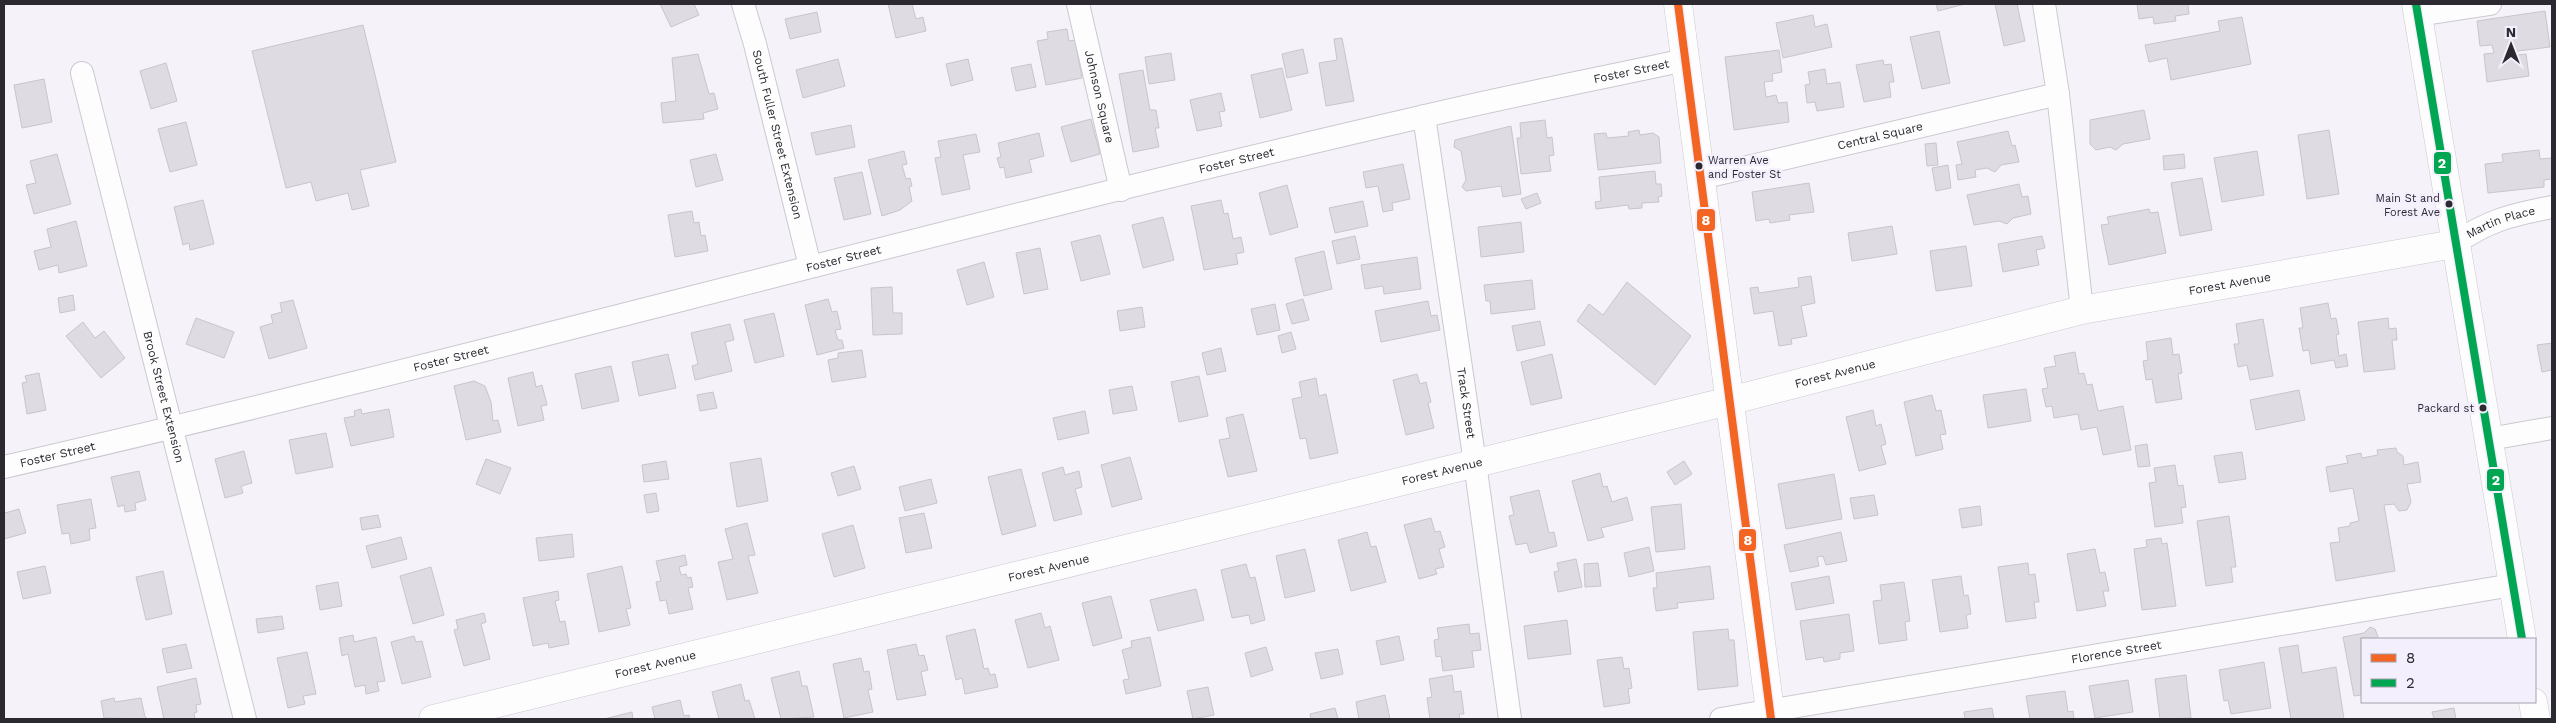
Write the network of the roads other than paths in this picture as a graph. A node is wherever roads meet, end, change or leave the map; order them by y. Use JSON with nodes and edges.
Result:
{"nodes":[{"id":1,"x":744,"y":4,"type":"edge"},
{"id":2,"x":1078,"y":4,"type":"edge"},
{"id":3,"x":1678,"y":4,"type":"edge"},
{"id":4,"x":2044,"y":4,"type":"edge"},
{"id":5,"x":2490,"y":4,"type":"edge"},
{"id":6,"x":2417,"y":9,"type":"edge"},
{"id":7,"x":1685,"y":60,"type":"junction"},
{"id":8,"x":82,"y":73,"type":"dead end"},
{"id":9,"x":2058,"y":94,"type":"junction"},
{"id":10,"x":1424,"y":116,"type":"junction"},
{"id":11,"x":1701,"y":178,"type":"junction"},
{"id":12,"x":1121,"y":190,"type":"junction"},
{"id":13,"x":2552,"y":207,"type":"edge"},
{"id":14,"x":2454,"y":244,"type":"junction"},
{"id":15,"x":810,"y":266,"type":"junction"},
{"id":16,"x":2082,"y":310,"type":"junction"},
{"id":17,"x":1728,"y":401,"type":"junction"},
{"id":18,"x":172,"y":428,"type":"junction"},
{"id":19,"x":2552,"y":428,"type":"edge"},
{"id":20,"x":2488,"y":439,"type":"junction"},
{"id":21,"x":1475,"y":463,"type":"junction"},
{"id":22,"x":4,"y":467,"type":"edge"},
{"id":23,"x":2512,"y":585,"type":"junction"},
{"id":24,"x":2522,"y":638,"type":"edge"},
{"id":25,"x":2533,"y":703,"type":"edge"},
{"id":26,"x":1770,"y":714,"type":"edge"},
{"id":27,"x":245,"y":719,"type":"edge"},
{"id":28,"x":433,"y":719,"type":"edge"},
{"id":29,"x":1510,"y":719,"type":"edge"},
{"id":30,"x":1720,"y":719,"type":"edge"},
{"id":31,"x":2536,"y":719,"type":"edge"}],
"edges":[{"from":1,"to":15,"type":"street","name":"South Fuller Street Extension"},
{"from":2,"to":12,"type":"street","name":"Johnson Square"},
{"from":3,"to":7,"type":"street"},
{"from":4,"to":9,"type":"street"},
{"from":5,"to":6,"type":"street"},
{"from":6,"to":14,"type":"street"},
{"from":7,"to":10,"type":"street","name":"Foster Street"},
{"from":7,"to":11,"type":"street"},
{"from":8,"to":18,"type":"street","name":"Brook Street Extension"},
{"from":9,"to":11,"type":"street","name":"Central Square"},
{"from":9,"to":16,"type":"street"},
{"from":10,"to":12,"type":"street","name":"Foster Street"},
{"from":10,"to":21,"type":"street","name":"Track Street"},
{"from":11,"to":17,"type":"street"},
{"from":12,"to":15,"type":"street","name":"Foster Street"},
{"from":13,"to":14,"type":"street","name":"Martin Place"},
{"from":14,"to":16,"type":"street","name":"Forest Avenue"},
{"from":14,"to":20,"type":"street"},
{"from":15,"to":18,"type":"street","name":"Foster Street"},
{"from":16,"to":17,"type":"street","name":"Forest Avenue"},
{"from":17,"to":21,"type":"street","name":"Forest Avenue"},
{"from":17,"to":26,"type":"street"},
{"from":18,"to":22,"type":"street","name":"Foster Street"},
{"from":18,"to":27,"type":"street","name":"Brook Street Extension"},
{"from":19,"to":20,"type":"street"},
{"from":20,"to":23,"type":"street"},
{"from":21,"to":28,"type":"street","name":"Forest Avenue"},
{"from":21,"to":29,"type":"street","name":"Track Street"},
{"from":23,"to":24,"type":"street"},
{"from":23,"to":26,"type":"street","name":"Florence Street"},
{"from":25,"to":31,"type":"street"},
{"from":26,"to":30,"type":"street","name":"Florence Street"}]}
